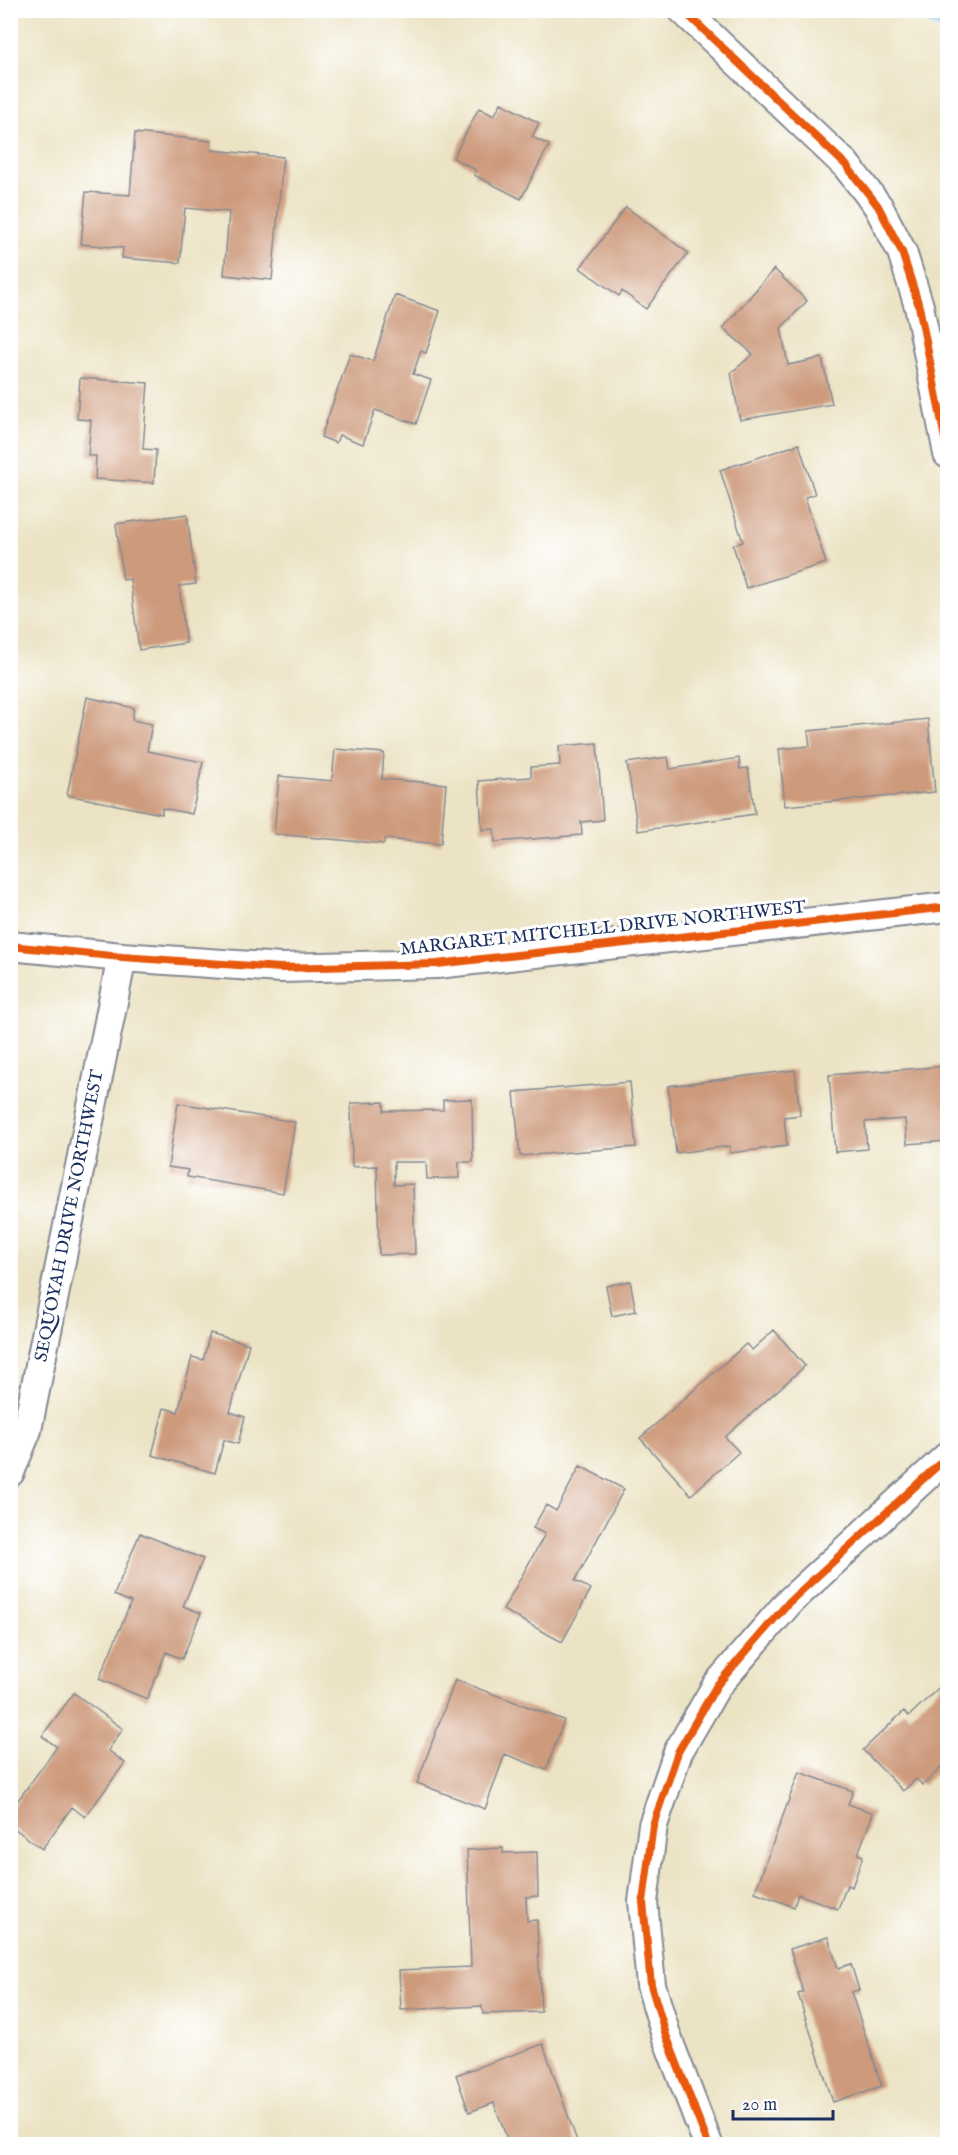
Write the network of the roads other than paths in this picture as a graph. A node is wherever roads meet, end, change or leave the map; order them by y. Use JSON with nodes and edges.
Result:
{"nodes":[{"id":1,"x":683,"y":10,"type":"edge"},
{"id":2,"x":948,"y":454,"type":"edge"},
{"id":3,"x":948,"y":907,"type":"edge"},
{"id":4,"x":10,"y":946,"type":"edge"},
{"id":5,"x":122,"y":957,"type":"junction"},
{"id":6,"x":948,"y":1456,"type":"edge"},
{"id":7,"x":10,"y":1472,"type":"edge"},
{"id":8,"x":708,"y":2145,"type":"edge"}],
"edges":[{"from":1,"to":2,"type":"street"},
{"from":3,"to":5,"type":"street","name":"MARGARET MITCHELL DRIVE NORTHWEST"},
{"from":4,"to":5,"type":"street","name":"MARGARET MITCHELL DRIVE NORTHWEST"},
{"from":5,"to":7,"type":"street","name":"SEQUOYAH DRIVE NORTHWEST"},
{"from":6,"to":8,"type":"street"}]}
